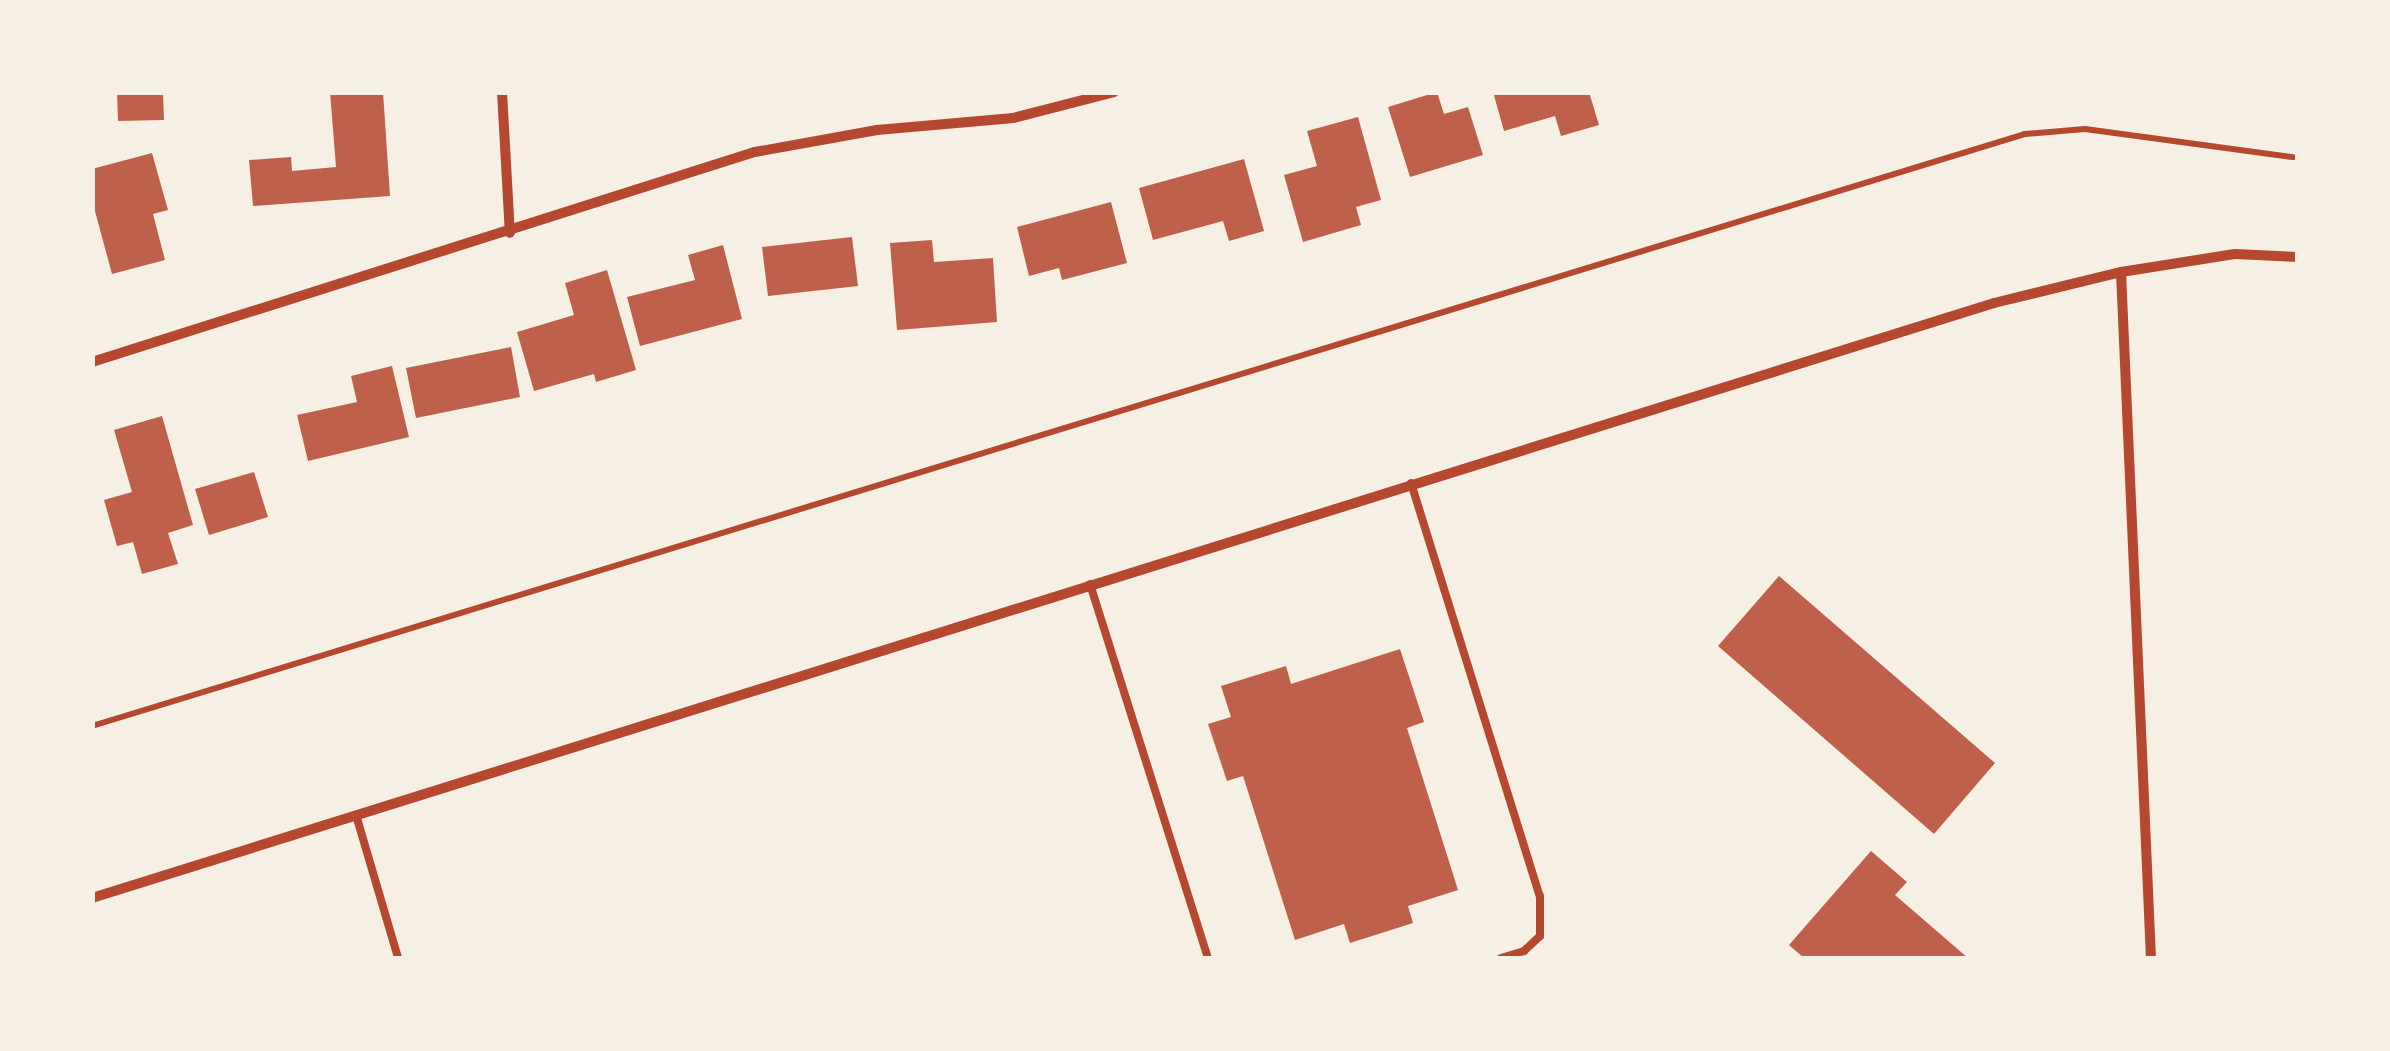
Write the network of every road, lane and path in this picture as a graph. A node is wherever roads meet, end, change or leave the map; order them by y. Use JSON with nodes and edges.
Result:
{"nodes":[{"id":1,"x":502,"y":92,"type":"edge"},
{"id":2,"x":1114,"y":92,"type":"edge"},
{"id":3,"x":2293,"y":157,"type":"dead end"},
{"id":4,"x":510,"y":232,"type":"junction"},
{"id":5,"x":2298,"y":257,"type":"edge"},
{"id":6,"x":2121,"y":272,"type":"junction"},
{"id":7,"x":92,"y":362,"type":"edge"},
{"id":8,"x":1411,"y":483,"type":"junction"},
{"id":9,"x":1090,"y":584,"type":"junction"},
{"id":10,"x":92,"y":726,"type":"edge"},
{"id":11,"x":356,"y":815,"type":"junction"},
{"id":12,"x":92,"y":898,"type":"edge"},
{"id":13,"x":398,"y":958,"type":"edge"},
{"id":14,"x":1208,"y":958,"type":"edge"},
{"id":15,"x":1501,"y":958,"type":"edge"},
{"id":16,"x":2151,"y":958,"type":"edge"}],
"edges":[{"from":1,"to":4,"type":"street"},
{"from":2,"to":4,"type":"street"},
{"from":3,"to":10,"type":"path"},
{"from":4,"to":7,"type":"street"},
{"from":5,"to":6,"type":"street"},
{"from":6,"to":8,"type":"street"},
{"from":6,"to":16,"type":"street"},
{"from":8,"to":9,"type":"street"},
{"from":8,"to":15,"type":"lane"},
{"from":9,"to":11,"type":"street"},
{"from":9,"to":14,"type":"lane"},
{"from":11,"to":12,"type":"street"},
{"from":11,"to":13,"type":"lane"}]}
